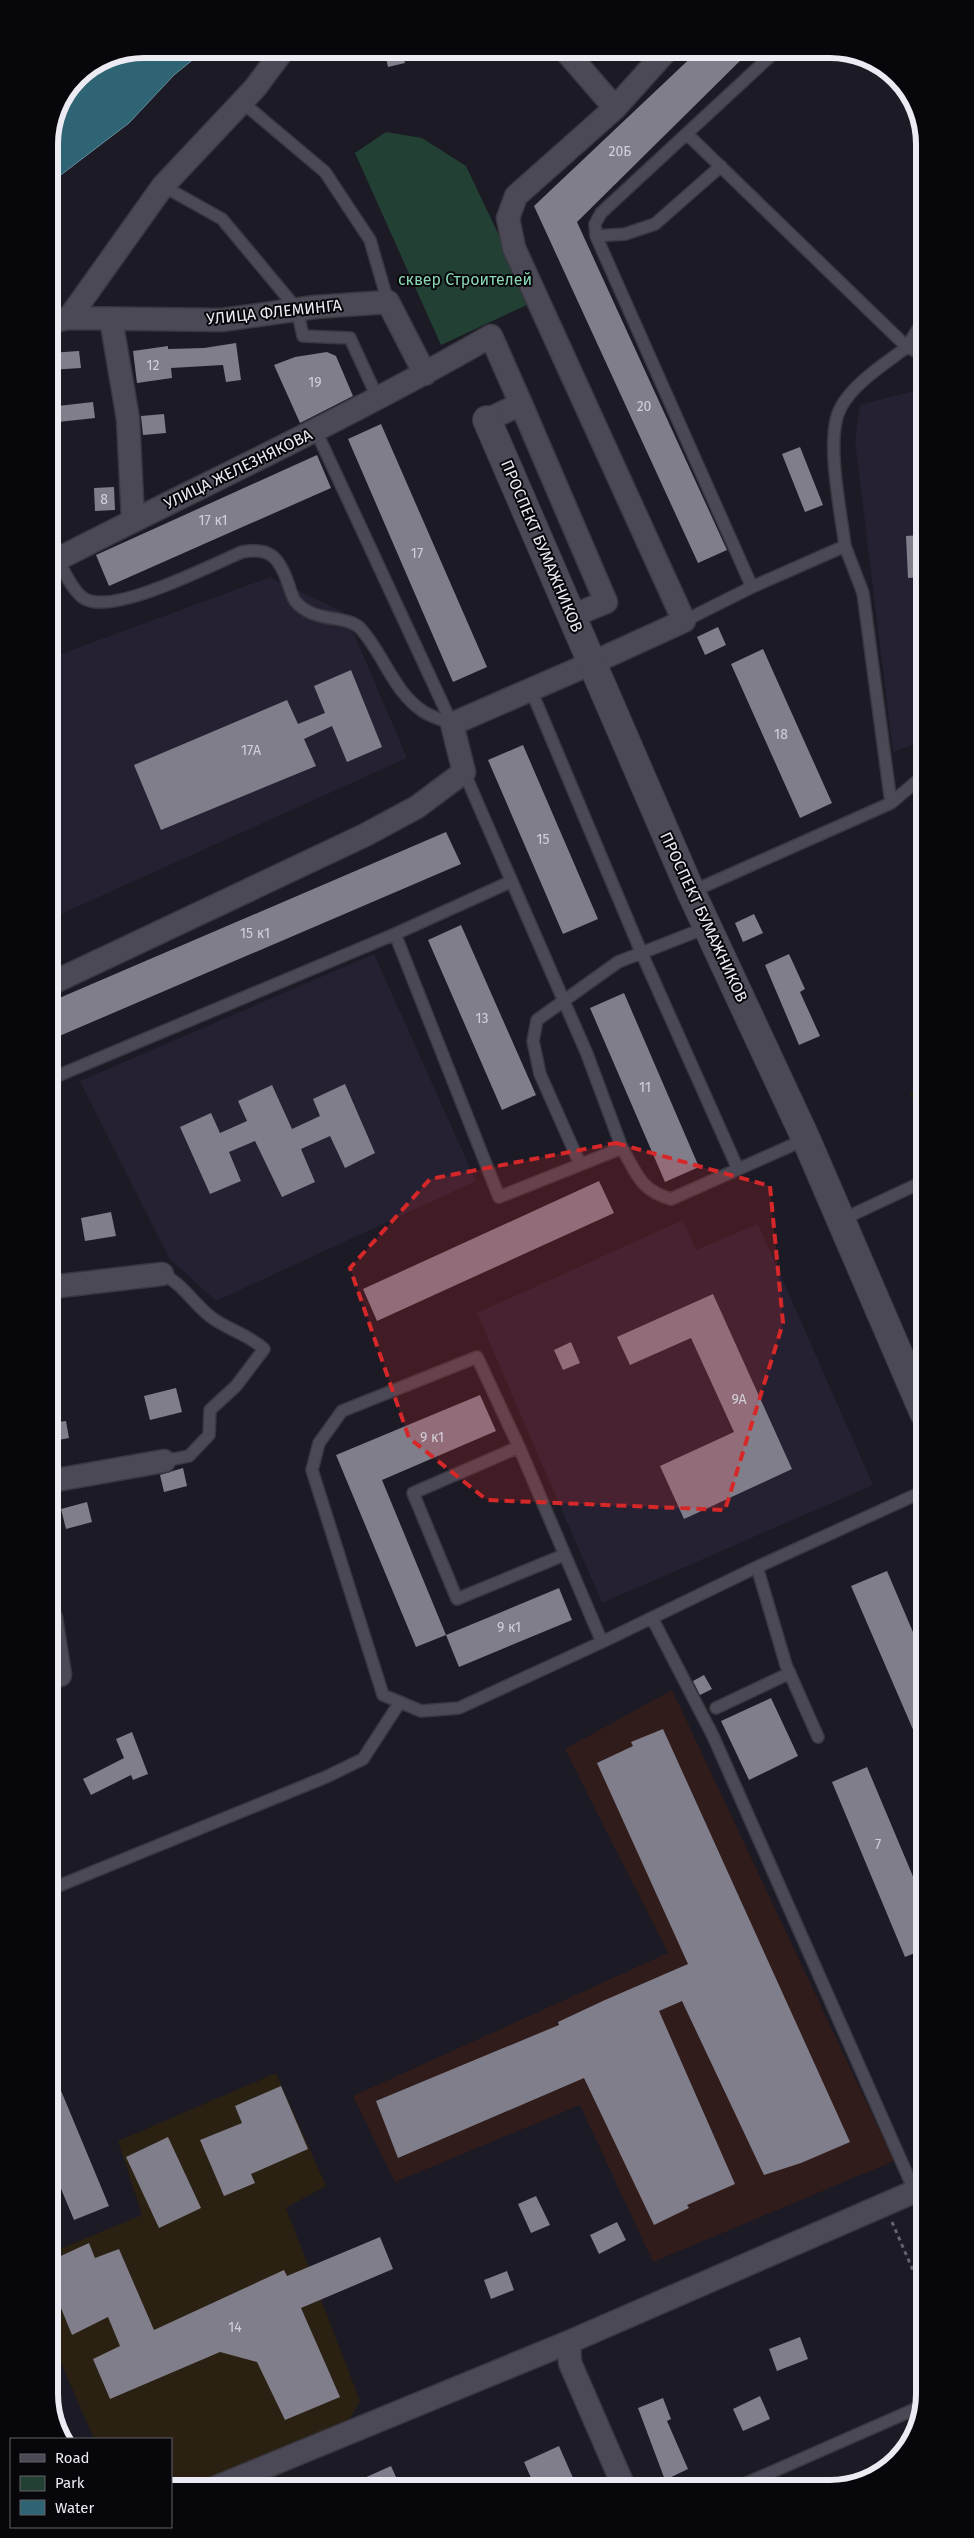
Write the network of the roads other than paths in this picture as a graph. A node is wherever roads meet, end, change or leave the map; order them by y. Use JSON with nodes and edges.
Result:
{"nodes":[{"id":1,"x":277,"y":58,"type":"edge"},
{"id":2,"x":572,"y":58,"type":"edge"},
{"id":3,"x":660,"y":58,"type":"edge"},
{"id":4,"x":769,"y":58,"type":"edge"},
{"id":5,"x":242,"y":102,"type":"junction"},
{"id":6,"x":615,"y":108,"type":"junction"},
{"id":7,"x":688,"y":135,"type":"junction"},
{"id":8,"x":720,"y":166,"type":"junction"},
{"id":9,"x":163,"y":186,"type":"junction"},
{"id":10,"x":596,"y":236,"type":"junction"},
{"id":11,"x":388,"y":302,"type":"junction"},
{"id":12,"x":297,"y":309,"type":"junction"},
{"id":13,"x":110,"y":319,"type":"junction"},
{"id":14,"x":59,"y":320,"type":"edge"},
{"id":15,"x":916,"y":332,"type":"edge"},
{"id":16,"x":907,"y":347,"type":"junction"},
{"id":17,"x":916,"y":351,"type":"edge"},
{"id":18,"x":425,"y":374,"type":"junction"},
{"id":19,"x":378,"y":399,"type":"junction"},
{"id":20,"x":521,"y":404,"type":"junction"},
{"id":21,"x":487,"y":420,"type":"joint"},
{"id":22,"x":316,"y":431,"type":"junction"},
{"id":23,"x":133,"y":520,"type":"junction"},
{"id":24,"x":845,"y":546,"type":"junction"},
{"id":25,"x":58,"y":557,"type":"edge"},
{"id":26,"x":58,"y":565,"type":"edge"},
{"id":27,"x":752,"y":587,"type":"junction"},
{"id":28,"x":572,"y":616,"type":"junction"},
{"id":29,"x":684,"y":620,"type":"junction"},
{"id":30,"x":592,"y":664,"type":"junction"},
{"id":31,"x":531,"y":690,"type":"junction"},
{"id":32,"x":452,"y":724,"type":"junction"},
{"id":33,"x":464,"y":772,"type":"junction"},
{"id":34,"x":916,"y":782,"type":"edge"},
{"id":35,"x":891,"y":803,"type":"junction"},
{"id":36,"x":510,"y":882,"type":"junction"},
{"id":37,"x":691,"y":892,"type":"junction"},
{"id":38,"x":709,"y":927,"type":"junction"},
{"id":39,"x":395,"y":934,"type":"junction"},
{"id":40,"x":642,"y":954,"type":"junction"},
{"id":41,"x":58,"y":980,"type":"edge"},
{"id":42,"x":563,"y":1000,"type":"junction"},
{"id":43,"x":58,"y":1076,"type":"edge"},
{"id":44,"x":806,"y":1139,"type":"junction"},
{"id":45,"x":622,"y":1148,"type":"junction"},
{"id":46,"x":580,"y":1164,"type":"junction"},
{"id":47,"x":738,"y":1169,"type":"junction"},
{"id":48,"x":916,"y":1189,"type":"edge"},
{"id":49,"x":841,"y":1220,"type":"junction"},
{"id":50,"x":162,"y":1274,"type":"joint"},
{"id":51,"x":58,"y":1286,"type":"edge"},
{"id":52,"x":916,"y":1394,"type":"edge"},
{"id":53,"x":519,"y":1447,"type":"junction"},
{"id":54,"x":164,"y":1461,"type":"joint"},
{"id":55,"x":58,"y":1480,"type":"edge"},
{"id":56,"x":916,"y":1495,"type":"edge"},
{"id":57,"x":564,"y":1554,"type":"junction"},
{"id":58,"x":757,"y":1567,"type":"junction"},
{"id":59,"x":652,"y":1618,"type":"junction"},
{"id":60,"x":602,"y":1642,"type":"junction"},
{"id":61,"x":58,"y":1662,"type":"edge"},
{"id":62,"x":790,"y":1673,"type":"junction"},
{"id":63,"x":58,"y":1675,"type":"edge"},
{"id":64,"x":400,"y":1702,"type":"junction"},
{"id":65,"x":716,"y":1708,"type":"dead end"},
{"id":66,"x":818,"y":1737,"type":"dead end"},
{"id":67,"x":58,"y":1886,"type":"edge"},
{"id":68,"x":916,"y":2181,"type":"edge"},
{"id":69,"x":916,"y":2192,"type":"edge"},
{"id":70,"x":569,"y":2342,"type":"junction"},
{"id":71,"x":915,"y":2409,"type":"edge"},
{"id":72,"x":234,"y":2480,"type":"edge"},
{"id":73,"x":621,"y":2480,"type":"edge"},
{"id":74,"x":754,"y":2480,"type":"edge"}],
"edges":[{"from":1,"to":5,"type":"street"},
{"from":2,"to":6,"type":"street"},
{"from":3,"to":6,"type":"street"},
{"from":4,"to":7,"type":"lane"},
{"from":5,"to":9,"type":"street"},
{"from":5,"to":11,"type":"lane"},
{"from":6,"to":29,"type":"street"},
{"from":7,"to":8,"type":"lane"},
{"from":7,"to":10,"type":"lane"},
{"from":8,"to":10,"type":"lane"},
{"from":8,"to":16,"type":"lane"},
{"from":9,"to":12,"type":"lane"},
{"from":9,"to":14,"type":"street"},
{"from":10,"to":27,"type":"lane"},
{"from":11,"to":12,"type":"street","name":"УЛИЦА ФЛЕМИНГА"},
{"from":11,"to":18,"type":"street"},
{"from":12,"to":13,"type":"street","name":"УЛИЦА ФЛЕМИНГА"},
{"from":12,"to":19,"type":"lane"},
{"from":13,"to":14,"type":"street","name":"УЛИЦА ФЛЕМИНГА"},
{"from":13,"to":23,"type":"street"},
{"from":15,"to":16,"type":"lane"},
{"from":16,"to":17,"type":"lane"},
{"from":16,"to":24,"type":"lane"},
{"from":18,"to":19,"type":"street","name":"УЛИЦА ЖЕЛЕЗНЯКОВА"},
{"from":18,"to":20,"type":"street","name":"УЛИЦА ЖЕЛЕЗНЯКОВА"},
{"from":19,"to":22,"type":"street","name":"УЛИЦА ЖЕЛЕЗНЯКОВА"},
{"from":20,"to":21,"type":"street"},
{"from":20,"to":28,"type":"street"},
{"from":21,"to":28,"type":"street","name":"ПРОСПЕКТ БУМАЖНИКОВ"},
{"from":22,"to":23,"type":"street","name":"УЛИЦА ЖЕЛЕЗНЯКОВА"},
{"from":22,"to":32,"type":"lane"},
{"from":23,"to":25,"type":"street","name":"УЛИЦА ЖЕЛЕЗНЯКОВА"},
{"from":24,"to":27,"type":"lane"},
{"from":24,"to":35,"type":"lane"},
{"from":26,"to":32,"type":"lane"},
{"from":27,"to":29,"type":"lane"},
{"from":28,"to":30,"type":"street","name":"ПРОСПЕКТ БУМАЖНИКОВ"},
{"from":29,"to":30,"type":"street"},
{"from":30,"to":31,"type":"street"},
{"from":30,"to":37,"type":"street","name":"ПРОСПЕКТ БУМАЖНИКОВ"},
{"from":31,"to":32,"type":"street"},
{"from":31,"to":40,"type":"lane"},
{"from":32,"to":33,"type":"street"},
{"from":33,"to":36,"type":"lane"},
{"from":33,"to":41,"type":"street"},
{"from":34,"to":35,"type":"lane"},
{"from":35,"to":37,"type":"lane"},
{"from":36,"to":39,"type":"lane"},
{"from":36,"to":42,"type":"lane"},
{"from":37,"to":38,"type":"street","name":"ПРОСПЕКТ БУМАЖНИКОВ"},
{"from":38,"to":40,"type":"lane"},
{"from":38,"to":44,"type":"street","name":"ПРОСПЕКТ БУМАЖНИКОВ"},
{"from":39,"to":43,"type":"lane"},
{"from":39,"to":46,"type":"lane"},
{"from":40,"to":42,"type":"lane"},
{"from":40,"to":47,"type":"lane"},
{"from":42,"to":45,"type":"lane"},
{"from":42,"to":46,"type":"lane"},
{"from":44,"to":47,"type":"lane"},
{"from":44,"to":49,"type":"street","name":"ПРОСПЕКТ БУМАЖНИКОВ"},
{"from":45,"to":46,"type":"lane"},
{"from":45,"to":47,"type":"lane"},
{"from":48,"to":49,"type":"lane"},
{"from":49,"to":52,"type":"street","name":"ПРОСПЕКТ БУМАЖНИКОВ"},
{"from":50,"to":51,"type":"street"},
{"from":50,"to":54,"type":"lane"},
{"from":53,"to":57,"type":"lane"},
{"from":53,"to":57,"type":"lane"},
{"from":53,"to":64,"type":"lane"},
{"from":54,"to":55,"type":"street"},
{"from":56,"to":58,"type":"lane"},
{"from":57,"to":60,"type":"lane"},
{"from":58,"to":59,"type":"lane"},
{"from":58,"to":62,"type":"lane"},
{"from":59,"to":60,"type":"lane"},
{"from":59,"to":68,"type":"lane"},
{"from":60,"to":64,"type":"lane"},
{"from":61,"to":63,"type":"street"},
{"from":62,"to":65,"type":"lane"},
{"from":62,"to":66,"type":"lane"},
{"from":64,"to":67,"type":"lane"},
{"from":69,"to":70,"type":"street"},
{"from":70,"to":72,"type":"street"},
{"from":70,"to":73,"type":"street"},
{"from":71,"to":74,"type":"lane"}]}
